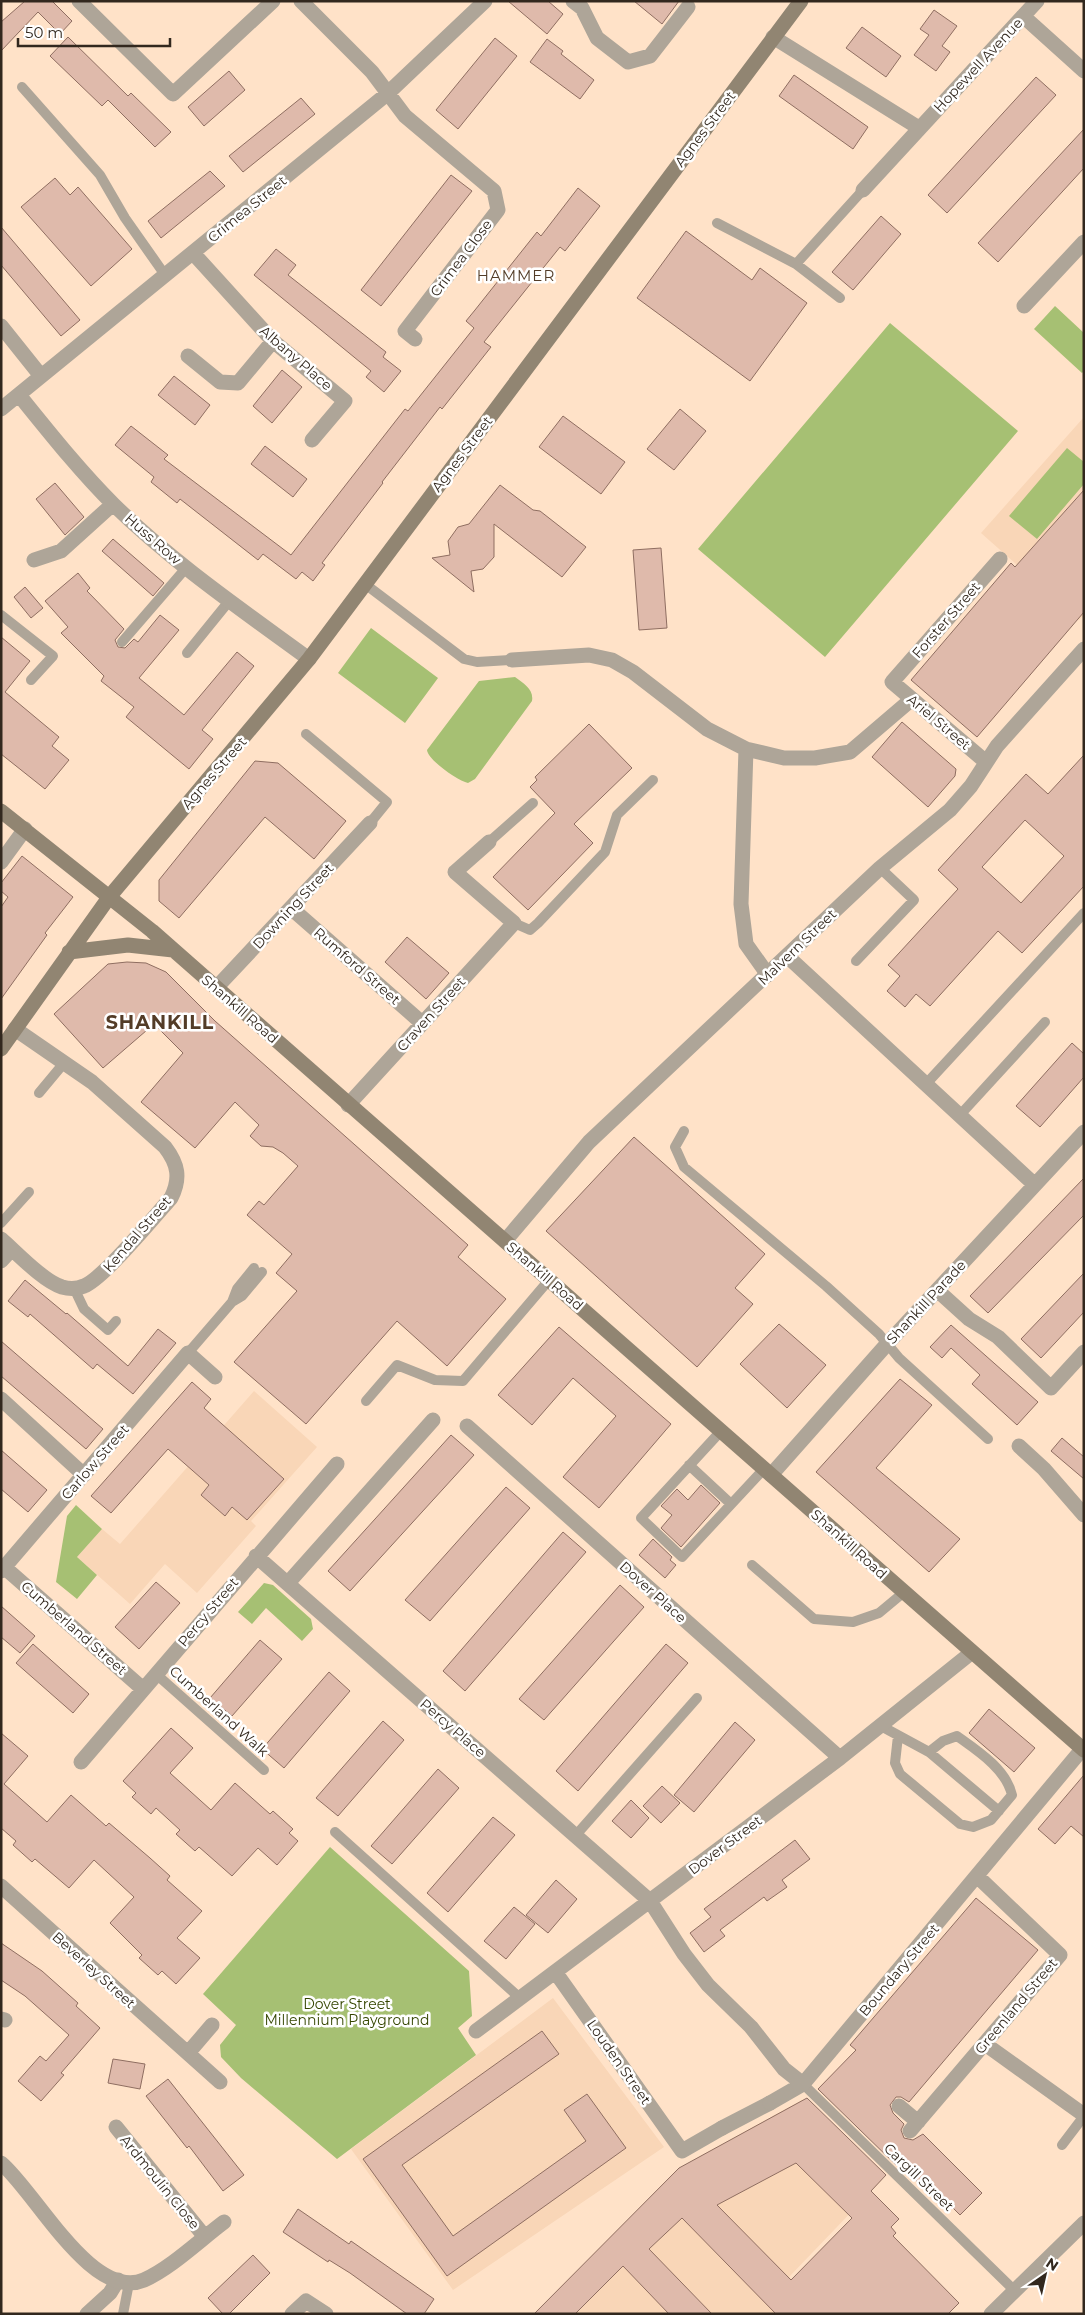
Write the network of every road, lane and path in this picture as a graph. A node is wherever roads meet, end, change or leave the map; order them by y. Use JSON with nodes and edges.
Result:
{"nodes":[{"id":1,"x":79,"y":1,"type":"edge"},
{"id":2,"x":272,"y":1,"type":"edge"},
{"id":3,"x":301,"y":1,"type":"edge"},
{"id":4,"x":485,"y":1,"type":"edge"},
{"id":5,"x":573,"y":1,"type":"edge"},
{"id":6,"x":801,"y":1,"type":"edge"},
{"id":7,"x":1037,"y":1,"type":"edge"},
{"id":8,"x":688,"y":6,"type":"dead end"},
{"id":9,"x":1023,"y":16,"type":"junction"},
{"id":10,"x":773,"y":37,"type":"junction"},
{"id":11,"x":1084,"y":72,"type":"edge"},
{"id":12,"x":22,"y":87,"type":"dead end"},
{"id":13,"x":387,"y":94,"type":"junction"},
{"id":14,"x":918,"y":128,"type":"junction"},
{"id":15,"x":863,"y":190,"type":"joint"},
{"id":16,"x":717,"y":223,"type":"dead end"},
{"id":17,"x":1084,"y":242,"type":"edge"},
{"id":18,"x":194,"y":253,"type":"junction"},
{"id":19,"x":796,"y":264,"type":"junction"},
{"id":20,"x":165,"y":276,"type":"junction"},
{"id":21,"x":840,"y":298,"type":"dead end"},
{"id":22,"x":1024,"y":306,"type":"dead end"},
{"id":23,"x":1,"y":326,"type":"edge"},
{"id":24,"x":415,"y":339,"type":"dead end"},
{"id":25,"x":273,"y":341,"type":"junction"},
{"id":26,"x":188,"y":356,"type":"dead end"},
{"id":27,"x":41,"y":376,"type":"junction"},
{"id":28,"x":19,"y":395,"type":"junction"},
{"id":29,"x":1,"y":409,"type":"edge"},
{"id":30,"x":312,"y":440,"type":"dead end"},
{"id":31,"x":113,"y":504,"type":"junction"},
{"id":32,"x":1000,"y":559,"type":"dead end"},
{"id":33,"x":34,"y":560,"type":"dead end"},
{"id":34,"x":186,"y":568,"type":"junction"},
{"id":35,"x":365,"y":584,"type":"junction"},
{"id":36,"x":230,"y":600,"type":"junction"},
{"id":37,"x":1,"y":615,"type":"edge"},
{"id":38,"x":122,"y":642,"type":"dead end"},
{"id":39,"x":1084,"y":649,"type":"edge"},
{"id":40,"x":187,"y":653,"type":"dead end"},
{"id":41,"x":309,"y":659,"type":"junction"},
{"id":42,"x":512,"y":660,"type":"joint"},
{"id":43,"x":31,"y":680,"type":"dead end"},
{"id":44,"x":892,"y":682,"type":"joint"},
{"id":45,"x":912,"y":699,"type":"junction"},
{"id":46,"x":306,"y":734,"type":"dead end"},
{"id":47,"x":746,"y":749,"type":"junction"},
{"id":48,"x":986,"y":762,"type":"junction"},
{"id":49,"x":653,"y":780,"type":"dead end"},
{"id":50,"x":534,"y":802,"type":"dead end"},
{"id":51,"x":1,"y":811,"type":"edge"},
{"id":52,"x":370,"y":823,"type":"joint"},
{"id":53,"x":25,"y":829,"type":"junction"},
{"id":54,"x":489,"y":842,"type":"joint"},
{"id":55,"x":1,"y":862,"type":"edge"},
{"id":56,"x":880,"y":868,"type":"junction"},
{"id":57,"x":110,"y":896,"type":"junction"},
{"id":58,"x":291,"y":908,"type":"junction"},
{"id":59,"x":1084,"y":913,"type":"edge"},
{"id":60,"x":514,"y":923,"type":"junction"},
{"id":61,"x":173,"y":950,"type":"junction"},
{"id":62,"x":69,"y":952,"type":"junction"},
{"id":63,"x":787,"y":956,"type":"junction"},
{"id":64,"x":856,"y":960,"type":"dead end"},
{"id":65,"x":768,"y":975,"type":"junction"},
{"id":66,"x":216,"y":988,"type":"junction"},
{"id":67,"x":1045,"y":1022,"type":"dead end"},
{"id":68,"x":422,"y":1024,"type":"junction"},
{"id":69,"x":15,"y":1029,"type":"junction"},
{"id":70,"x":1,"y":1049,"type":"edge"},
{"id":71,"x":64,"y":1063,"type":"junction"},
{"id":72,"x":926,"y":1084,"type":"junction"},
{"id":73,"x":39,"y":1093,"type":"dead end"},
{"id":74,"x":348,"y":1105,"type":"junction"},
{"id":75,"x":960,"y":1115,"type":"junction"},
{"id":76,"x":684,"y":1131,"type":"dead end"},
{"id":77,"x":1084,"y":1132,"type":"edge"},
{"id":78,"x":1035,"y":1185,"type":"junction"},
{"id":79,"x":29,"y":1192,"type":"dead end"},
{"id":80,"x":1,"y":1223,"type":"edge"},
{"id":81,"x":505,"y":1241,"type":"junction"},
{"id":82,"x":7,"y":1244,"type":"edge"},
{"id":83,"x":1,"y":1261,"type":"edge"},
{"id":84,"x":258,"y":1270,"type":"dead end"},
{"id":85,"x":549,"y":1280,"type":"junction"},
{"id":86,"x":74,"y":1288,"type":"junction"},
{"id":87,"x":937,"y":1290,"type":"junction"},
{"id":88,"x":116,"y":1321,"type":"dead end"},
{"id":89,"x":887,"y":1344,"type":"junction"},
{"id":90,"x":1084,"y":1352,"type":"edge"},
{"id":91,"x":188,"y":1353,"type":"junction"},
{"id":92,"x":215,"y":1377,"type":"dead end"},
{"id":93,"x":1,"y":1399,"type":"edge"},
{"id":94,"x":366,"y":1401,"type":"dead end"},
{"id":95,"x":433,"y":1420,"type":"dead end"},
{"id":96,"x":467,"y":1426,"type":"dead end"},
{"id":97,"x":721,"y":1431,"type":"junction"},
{"id":98,"x":988,"y":1439,"type":"dead end"},
{"id":99,"x":1019,"y":1446,"type":"dead end"},
{"id":100,"x":336,"y":1464,"type":"dead end"},
{"id":101,"x":689,"y":1465,"type":"junction"},
{"id":102,"x":768,"y":1472,"type":"junction"},
{"id":103,"x":84,"y":1475,"type":"junction"},
{"id":104,"x":731,"y":1504,"type":"junction"},
{"id":105,"x":1084,"y":1515,"type":"edge"},
{"id":106,"x":256,"y":1556,"type":"junction"},
{"id":107,"x":752,"y":1565,"type":"dead end"},
{"id":108,"x":3,"y":1569,"type":"edge"},
{"id":109,"x":288,"y":1583,"type":"junction"},
{"id":110,"x":903,"y":1593,"type":"junction"},
{"id":111,"x":971,"y":1653,"type":"junction"},
{"id":112,"x":156,"y":1674,"type":"junction"},
{"id":113,"x":143,"y":1689,"type":"junction"},
{"id":114,"x":697,"y":1698,"type":"dead end"},
{"id":115,"x":881,"y":1726,"type":"junction"},
{"id":116,"x":898,"y":1736,"type":"junction"},
{"id":117,"x":1083,"y":1749,"type":"edge"},
{"id":118,"x":929,"y":1752,"type":"junction"},
{"id":119,"x":840,"y":1758,"type":"junction"},
{"id":120,"x":81,"y":1762,"type":"dead end"},
{"id":121,"x":264,"y":1770,"type":"dead end"},
{"id":122,"x":999,"y":1811,"type":"junction"},
{"id":123,"x":335,"y":1832,"type":"dead end"},
{"id":124,"x":576,"y":1835,"type":"junction"},
{"id":125,"x":977,"y":1876,"type":"junction"},
{"id":126,"x":1,"y":1886,"type":"edge"},
{"id":127,"x":650,"y":1901,"type":"junction"},
{"id":128,"x":556,"y":1973,"type":"junction"},
{"id":129,"x":521,"y":1999,"type":"junction"},
{"id":130,"x":212,"y":2024,"type":"dead end"},
{"id":131,"x":476,"y":2032,"type":"dead end"},
{"id":132,"x":985,"y":2044,"type":"junction"},
{"id":133,"x":188,"y":2053,"type":"junction"},
{"id":134,"x":220,"y":2082,"type":"dead end"},
{"id":135,"x":803,"y":2084,"type":"junction"},
{"id":136,"x":899,"y":2106,"type":"dead end"},
{"id":137,"x":1084,"y":2116,"type":"edge"},
{"id":138,"x":116,"y":2127,"type":"dead end"},
{"id":139,"x":1062,"y":2145,"type":"dead end"},
{"id":140,"x":682,"y":2151,"type":"joint"},
{"id":141,"x":1,"y":2164,"type":"edge"},
{"id":142,"x":224,"y":2222,"type":"dead end"},
{"id":143,"x":1084,"y":2223,"type":"edge"},
{"id":144,"x":205,"y":2237,"type":"junction"},
{"id":145,"x":123,"y":2282,"type":"junction"},
{"id":146,"x":1015,"y":2291,"type":"junction"},
{"id":147,"x":87,"y":2314,"type":"edge"},
{"id":148,"x":123,"y":2314,"type":"edge"},
{"id":149,"x":292,"y":2314,"type":"edge"},
{"id":150,"x":326,"y":2314,"type":"edge"},
{"id":151,"x":991,"y":2314,"type":"edge"}],
"edges":[{"from":1,"to":2,"type":"street"},
{"from":3,"to":13,"type":"street"},
{"from":4,"to":13,"type":"street","name":"Crimea Street"},
{"from":5,"to":8,"type":"street"},
{"from":6,"to":10,"type":"main road","name":"Agnes Street"},
{"from":7,"to":9,"type":"street","name":"Hopewell Avenue"},
{"from":9,"to":11,"type":"street"},
{"from":9,"to":14,"type":"street","name":"Hopewell Avenue"},
{"from":10,"to":14,"type":"street"},
{"from":10,"to":35,"type":"main road","name":"Agnes Street"},
{"from":12,"to":20,"type":"lane"},
{"from":13,"to":18,"type":"street","name":"Crimea Street"},
{"from":13,"to":24,"type":"street","name":"Crimea Close"},
{"from":14,"to":15,"type":"street","name":"Hopewell Avenue"},
{"from":15,"to":19,"type":"lane"},
{"from":16,"to":19,"type":"lane"},
{"from":17,"to":22,"type":"street"},
{"from":18,"to":20,"type":"street","name":"Crimea Street"},
{"from":18,"to":25,"type":"street","name":"Albany Place"},
{"from":19,"to":21,"type":"lane"},
{"from":20,"to":27,"type":"street","name":"Crimea Street"},
{"from":23,"to":27,"type":"street"},
{"from":25,"to":26,"type":"street"},
{"from":25,"to":30,"type":"street","name":"Albany Place"},
{"from":27,"to":28,"type":"street","name":"Crimea Street"},
{"from":28,"to":29,"type":"street","name":"Crimea Street"},
{"from":28,"to":31,"type":"street","name":"Huss Row"},
{"from":31,"to":33,"type":"street"},
{"from":31,"to":34,"type":"street","name":"Huss Row"},
{"from":32,"to":44,"type":"street","name":"Forster Street"},
{"from":34,"to":36,"type":"street","name":"Huss Row"},
{"from":34,"to":38,"type":"lane"},
{"from":35,"to":41,"type":"main road","name":"Agnes Street"},
{"from":35,"to":42,"type":"lane"},
{"from":36,"to":40,"type":"lane"},
{"from":36,"to":41,"type":"street","name":"Huss Row"},
{"from":37,"to":43,"type":"lane"},
{"from":39,"to":48,"type":"street","name":"Malvern Street"},
{"from":41,"to":57,"type":"main road","name":"Agnes Street"},
{"from":42,"to":47,"type":"street"},
{"from":44,"to":45,"type":"street","name":"Ariel Street"},
{"from":45,"to":47,"type":"street"},
{"from":45,"to":48,"type":"street","name":"Ariel Street"},
{"from":46,"to":52,"type":"lane"},
{"from":47,"to":65,"type":"street"},
{"from":48,"to":56,"type":"street","name":"Malvern Street"},
{"from":49,"to":60,"type":"lane"},
{"from":50,"to":54,"type":"lane"},
{"from":51,"to":53,"type":"main road","name":"Shankill Road"},
{"from":52,"to":58,"type":"street","name":"Downing Street"},
{"from":53,"to":55,"type":"street"},
{"from":53,"to":57,"type":"main road","name":"Shankill Road"},
{"from":54,"to":60,"type":"street"},
{"from":56,"to":63,"type":"street","name":"Malvern Street"},
{"from":56,"to":64,"type":"lane"},
{"from":57,"to":61,"type":"main road","name":"Shankill Road"},
{"from":57,"to":62,"type":"main road","name":"Agnes Street"},
{"from":58,"to":66,"type":"street","name":"Downing Street"},
{"from":58,"to":68,"type":"street","name":"Rumford Street"},
{"from":59,"to":72,"type":"lane"},
{"from":60,"to":68,"type":"street","name":"Craven Street"},
{"from":61,"to":62,"type":"main road"},
{"from":61,"to":66,"type":"main road","name":"Shankill Road"},
{"from":62,"to":69,"type":"main road","name":"Agnes Street"},
{"from":63,"to":65,"type":"street","name":"Malvern Street"},
{"from":63,"to":72,"type":"street"},
{"from":65,"to":81,"type":"street","name":"Malvern Street"},
{"from":66,"to":74,"type":"main road","name":"Shankill Road"},
{"from":67,"to":75,"type":"lane"},
{"from":68,"to":74,"type":"street","name":"Craven Street"},
{"from":69,"to":70,"type":"main road","name":"Agnes Street"},
{"from":69,"to":71,"type":"street","name":"Kendal Street"},
{"from":71,"to":73,"type":"lane"},
{"from":71,"to":86,"type":"street","name":"Kendal Street"},
{"from":72,"to":75,"type":"street"},
{"from":74,"to":81,"type":"main road","name":"Shankill Road"},
{"from":75,"to":78,"type":"street"},
{"from":76,"to":89,"type":"lane"},
{"from":77,"to":78,"type":"street","name":"Shankill Parade"},
{"from":78,"to":87,"type":"street","name":"Shankill Parade"},
{"from":79,"to":80,"type":"lane"},
{"from":81,"to":85,"type":"main road","name":"Shankill Road"},
{"from":82,"to":83,"type":"street"},
{"from":82,"to":86,"type":"street"},
{"from":84,"to":91,"type":"lane","name":"Carlow Street"},
{"from":85,"to":94,"type":"lane"},
{"from":85,"to":97,"type":"main road","name":"Shankill Road"},
{"from":86,"to":88,"type":"lane"},
{"from":87,"to":89,"type":"street","name":"Shankill Parade"},
{"from":87,"to":90,"type":"street"},
{"from":89,"to":98,"type":"lane"},
{"from":89,"to":102,"type":"street","name":"Shankill Parade"},
{"from":91,"to":92,"type":"street"},
{"from":91,"to":103,"type":"street","name":"Carlow Street"},
{"from":93,"to":103,"type":"street"},
{"from":95,"to":109,"type":"street"},
{"from":96,"to":119,"type":"street","name":"Dover Place"},
{"from":97,"to":101,"type":"lane"},
{"from":97,"to":102,"type":"main road","name":"Shankill Road"},
{"from":99,"to":105,"type":"street"},
{"from":100,"to":106,"type":"street","name":"Percy Street"},
{"from":101,"to":104,"type":"lane"},
{"from":101,"to":104,"type":"lane"},
{"from":102,"to":104,"type":"lane"},
{"from":102,"to":110,"type":"main road","name":"Shankill Road"},
{"from":103,"to":108,"type":"street","name":"Carlow Street"},
{"from":106,"to":109,"type":"street","name":"Percy Place"},
{"from":106,"to":112,"type":"street","name":"Percy Street"},
{"from":107,"to":110,"type":"lane"},
{"from":108,"to":113,"type":"street","name":"Cumberland Street"},
{"from":109,"to":124,"type":"street","name":"Percy Place"},
{"from":110,"to":111,"type":"main road","name":"Shankill Road"},
{"from":111,"to":115,"type":"street","name":"Dover Street"},
{"from":111,"to":117,"type":"main road","name":"Shankill Road"},
{"from":112,"to":113,"type":"street","name":"Percy Street"},
{"from":112,"to":121,"type":"lane","name":"Cumberland Walk"},
{"from":113,"to":120,"type":"street","name":"Percy Street"},
{"from":114,"to":124,"type":"lane"},
{"from":115,"to":116,"type":"lane"},
{"from":115,"to":119,"type":"street","name":"Dover Street"},
{"from":116,"to":118,"type":"lane"},
{"from":116,"to":122,"type":"lane"},
{"from":117,"to":125,"type":"street","name":"Boundary Street"},
{"from":118,"to":122,"type":"lane"},
{"from":118,"to":122,"type":"lane"},
{"from":119,"to":127,"type":"street","name":"Dover Street"},
{"from":123,"to":129,"type":"lane"},
{"from":124,"to":127,"type":"street","name":"Percy Place"},
{"from":125,"to":132,"type":"street","name":"Greenland Street"},
{"from":125,"to":135,"type":"street","name":"Boundary Street"},
{"from":126,"to":133,"type":"street","name":"Beverley Street"},
{"from":127,"to":128,"type":"street","name":"Dover Street"},
{"from":127,"to":135,"type":"street","name":"Percy Place"},
{"from":128,"to":129,"type":"street","name":"Dover Street"},
{"from":128,"to":140,"type":"street","name":"Louden Street"},
{"from":129,"to":131,"type":"street","name":"Dover Street"},
{"from":130,"to":133,"type":"street"},
{"from":132,"to":136,"type":"street","name":"Greenland Street"},
{"from":132,"to":137,"type":"street"},
{"from":133,"to":134,"type":"street","name":"Beverley Street"},
{"from":135,"to":140,"type":"street","name":"Boundary Street"},
{"from":135,"to":146,"type":"lane","name":"Cargill Street"},
{"from":137,"to":139,"type":"lane"},
{"from":138,"to":144,"type":"street","name":"Ardmoulin Close"},
{"from":141,"to":145,"type":"street"},
{"from":142,"to":144,"type":"street"},
{"from":143,"to":146,"type":"street"},
{"from":144,"to":145,"type":"street"},
{"from":145,"to":147,"type":"street"},
{"from":145,"to":148,"type":"lane"},
{"from":146,"to":151,"type":"street"},
{"from":149,"to":150,"type":"street"}]}
